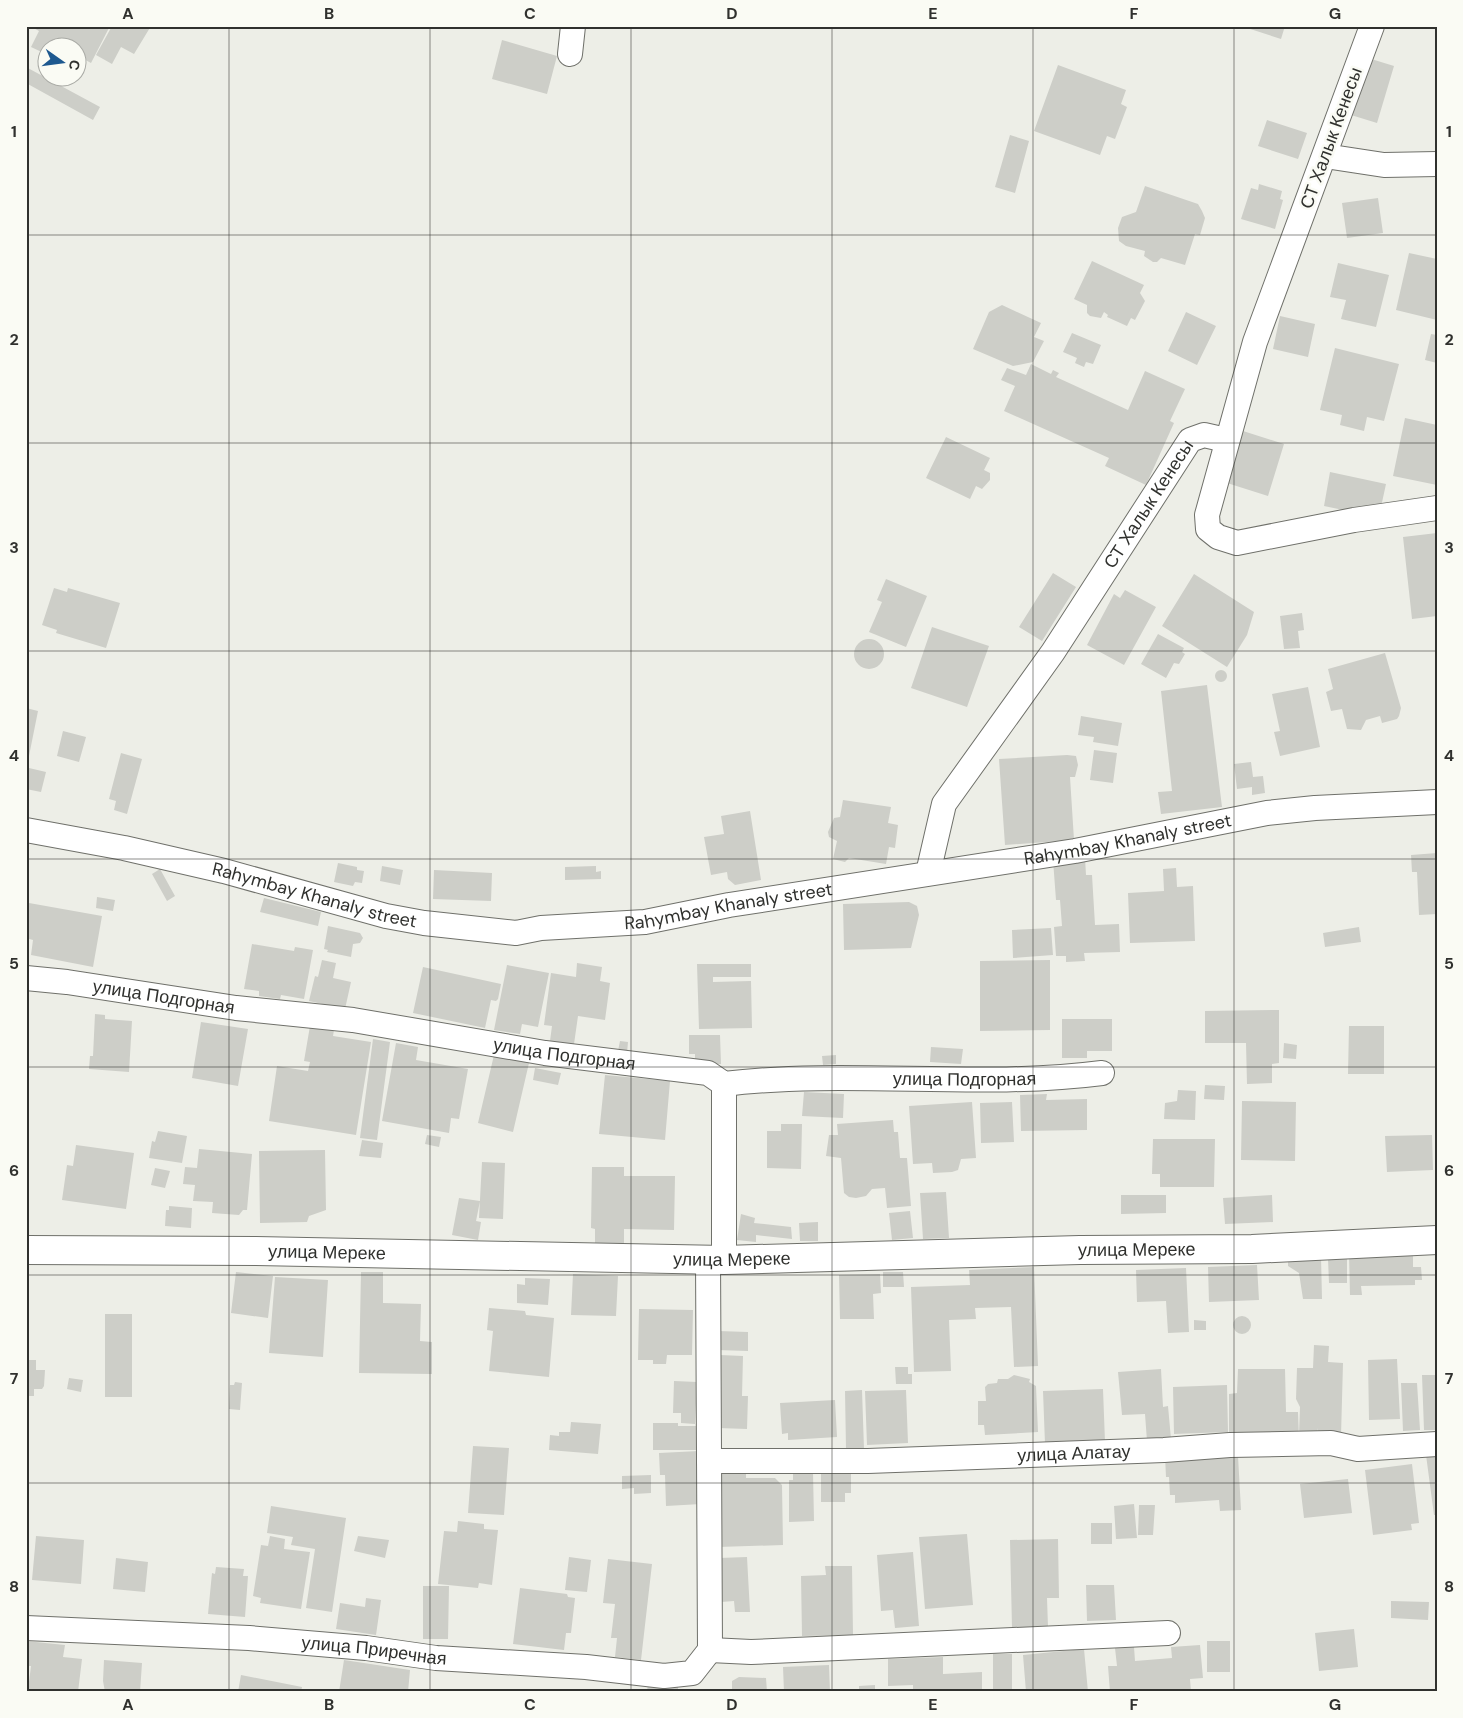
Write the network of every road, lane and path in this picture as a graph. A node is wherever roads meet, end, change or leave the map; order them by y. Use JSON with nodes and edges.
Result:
{"nodes":[{"id":1,"x":574,"y":26,"type":"edge"},
{"id":2,"x":1372,"y":26,"type":"edge"},
{"id":3,"x":570,"y":54,"type":"dead end"},
{"id":4,"x":1325,"y":156,"type":"junction"},
{"id":5,"x":1437,"y":164,"type":"edge"},
{"id":6,"x":1226,"y":440,"type":"junction"},
{"id":7,"x":1437,"y":508,"type":"edge"},
{"id":8,"x":1437,"y":802,"type":"edge"},
{"id":9,"x":26,"y":830,"type":"edge"},
{"id":10,"x":928,"y":873,"type":"junction"},
{"id":11,"x":26,"y":978,"type":"edge"},
{"id":12,"x":1102,"y":1072,"type":"dead end"},
{"id":13,"x":724,"y":1084,"type":"junction"},
{"id":14,"x":1437,"y":1240,"type":"edge"},
{"id":15,"x":26,"y":1250,"type":"edge"},
{"id":16,"x":716,"y":1259,"type":"junction"},
{"id":17,"x":1437,"y":1444,"type":"edge"},
{"id":18,"x":709,"y":1461,"type":"junction"},
{"id":19,"x":26,"y":1628,"type":"edge"},
{"id":20,"x":1168,"y":1633,"type":"dead end"},
{"id":21,"x":710,"y":1650,"type":"junction"}],
"edges":[{"from":1,"to":3,"type":"street"},
{"from":2,"to":4,"type":"street","name":"СТ Халык Кенесы"},
{"from":4,"to":5,"type":"street"},
{"from":4,"to":6,"type":"street","name":"СТ Халык Кенесы"},
{"from":6,"to":7,"type":"street"},
{"from":6,"to":10,"type":"street","name":"СТ Халык Кенесы"},
{"from":8,"to":10,"type":"street","name":"Rahymbay Khanaly street"},
{"from":9,"to":10,"type":"street","name":"Rahymbay Khanaly street"},
{"from":11,"to":13,"type":"street","name":"улица Подгорная"},
{"from":12,"to":13,"type":"street","name":"улица Подгорная"},
{"from":13,"to":16,"type":"street"},
{"from":14,"to":16,"type":"street","name":"улица Мереке"},
{"from":15,"to":16,"type":"street","name":"улица Мереке"},
{"from":16,"to":18,"type":"street"},
{"from":17,"to":18,"type":"street","name":"улица Алатау"},
{"from":18,"to":21,"type":"street"},
{"from":19,"to":21,"type":"street","name":"улица Приречная"},
{"from":20,"to":21,"type":"street"}]}
